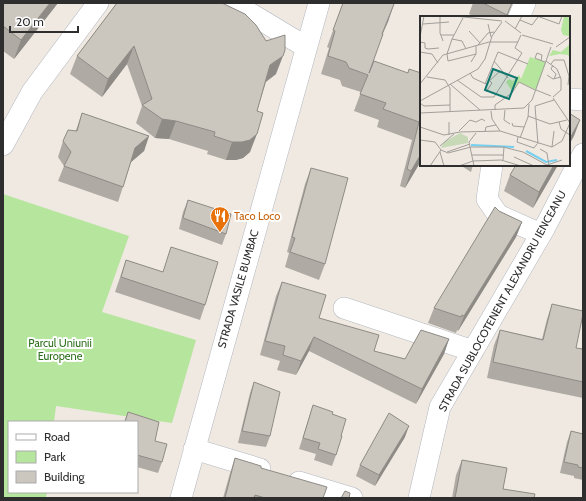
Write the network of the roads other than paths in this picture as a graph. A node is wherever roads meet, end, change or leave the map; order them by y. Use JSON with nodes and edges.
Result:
{"nodes":[{"id":1,"x":98,"y":3,"type":"edge"},
{"id":2,"x":233,"y":3,"type":"edge"},
{"id":3,"x":319,"y":3,"type":"edge"},
{"id":4,"x":525,"y":3,"type":"edge"},
{"id":5,"x":519,"y":16,"type":"edge"},
{"id":6,"x":306,"y":47,"type":"junction"},
{"id":7,"x":570,"y":99,"type":"edge"},
{"id":8,"x":583,"y":100,"type":"edge"},
{"id":9,"x":3,"y":145,"type":"edge"},
{"id":10,"x":583,"y":154,"type":"edge"},
{"id":11,"x":492,"y":166,"type":"edge"},
{"id":12,"x":541,"y":234,"type":"junction"},
{"id":13,"x":344,"y":308,"type":"dead end"},
{"id":14,"x":473,"y":351,"type":"junction"},
{"id":15,"x":194,"y":449,"type":"junction"},
{"id":16,"x":181,"y":498,"type":"edge"},
{"id":17,"x":352,"y":498,"type":"edge"},
{"id":18,"x":419,"y":498,"type":"edge"}],
"edges":[{"from":1,"to":9,"type":"street"},
{"from":2,"to":6,"type":"street"},
{"from":3,"to":6,"type":"street","name":"STRADA VASILE BUMBAC"},
{"from":4,"to":5,"type":"street"},
{"from":6,"to":15,"type":"street","name":"STRADA VASILE BUMBAC"},
{"from":7,"to":8,"type":"street"},
{"from":10,"to":12,"type":"street","name":"STRADA SUBLOCOTENENT ALEXANDRU IENCEANU"},
{"from":11,"to":12,"type":"street"},
{"from":12,"to":14,"type":"street","name":"STRADA SUBLOCOTENENT ALEXANDRU IENCEANU"},
{"from":13,"to":14,"type":"street"},
{"from":14,"to":18,"type":"street","name":"STRADA SUBLOCOTENENT ALEXANDRU IENCEANU"},
{"from":15,"to":16,"type":"street","name":"STRADA VASILE BUMBAC"},
{"from":15,"to":17,"type":"street"}]}
